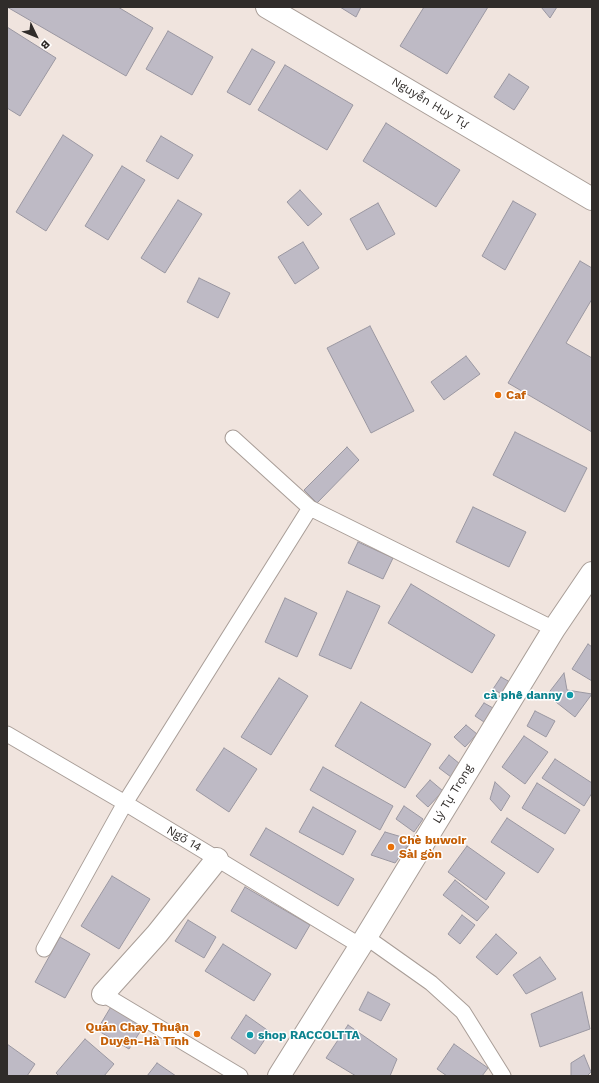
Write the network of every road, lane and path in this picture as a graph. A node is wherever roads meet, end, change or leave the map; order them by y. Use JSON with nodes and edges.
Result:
{"nodes":[{"id":1,"x":267,"y":7,"type":"edge"},
{"id":2,"x":592,"y":200,"type":"edge"},
{"id":3,"x":234,"y":438,"type":"dead end"},
{"id":4,"x":310,"y":508,"type":"junction"},
{"id":5,"x":592,"y":575,"type":"edge"},
{"id":6,"x":554,"y":629,"type":"junction"},
{"id":7,"x":7,"y":734,"type":"edge"},
{"id":8,"x":125,"y":804,"type":"junction"},
{"id":9,"x":217,"y":859,"type":"junction"},
{"id":10,"x":362,"y":941,"type":"junction"},
{"id":11,"x":44,"y":949,"type":"dead end"},
{"id":12,"x":103,"y":994,"type":"joint"},
{"id":13,"x":240,"y":1076,"type":"edge"},
{"id":14,"x":279,"y":1076,"type":"edge"},
{"id":15,"x":503,"y":1076,"type":"edge"}],
"edges":[{"from":1,"to":2,"type":"street","name":"Nguyễn Huy Tự"},
{"from":3,"to":4,"type":"lane"},
{"from":4,"to":6,"type":"lane"},
{"from":4,"to":8,"type":"lane"},
{"from":5,"to":6,"type":"street","name":"Lý Tự Trọng"},
{"from":6,"to":10,"type":"street","name":"Lý Tự Trọng"},
{"from":7,"to":8,"type":"lane","name":"Ngõ 14"},
{"from":8,"to":9,"type":"lane","name":"Ngõ 14"},
{"from":8,"to":11,"type":"lane"},
{"from":9,"to":10,"type":"lane","name":"Ngõ 14"},
{"from":9,"to":12,"type":"street"},
{"from":10,"to":14,"type":"street","name":"Lý Tự Trọng"},
{"from":10,"to":15,"type":"lane","name":"Ngõ 14"},
{"from":12,"to":13,"type":"lane"}]}
